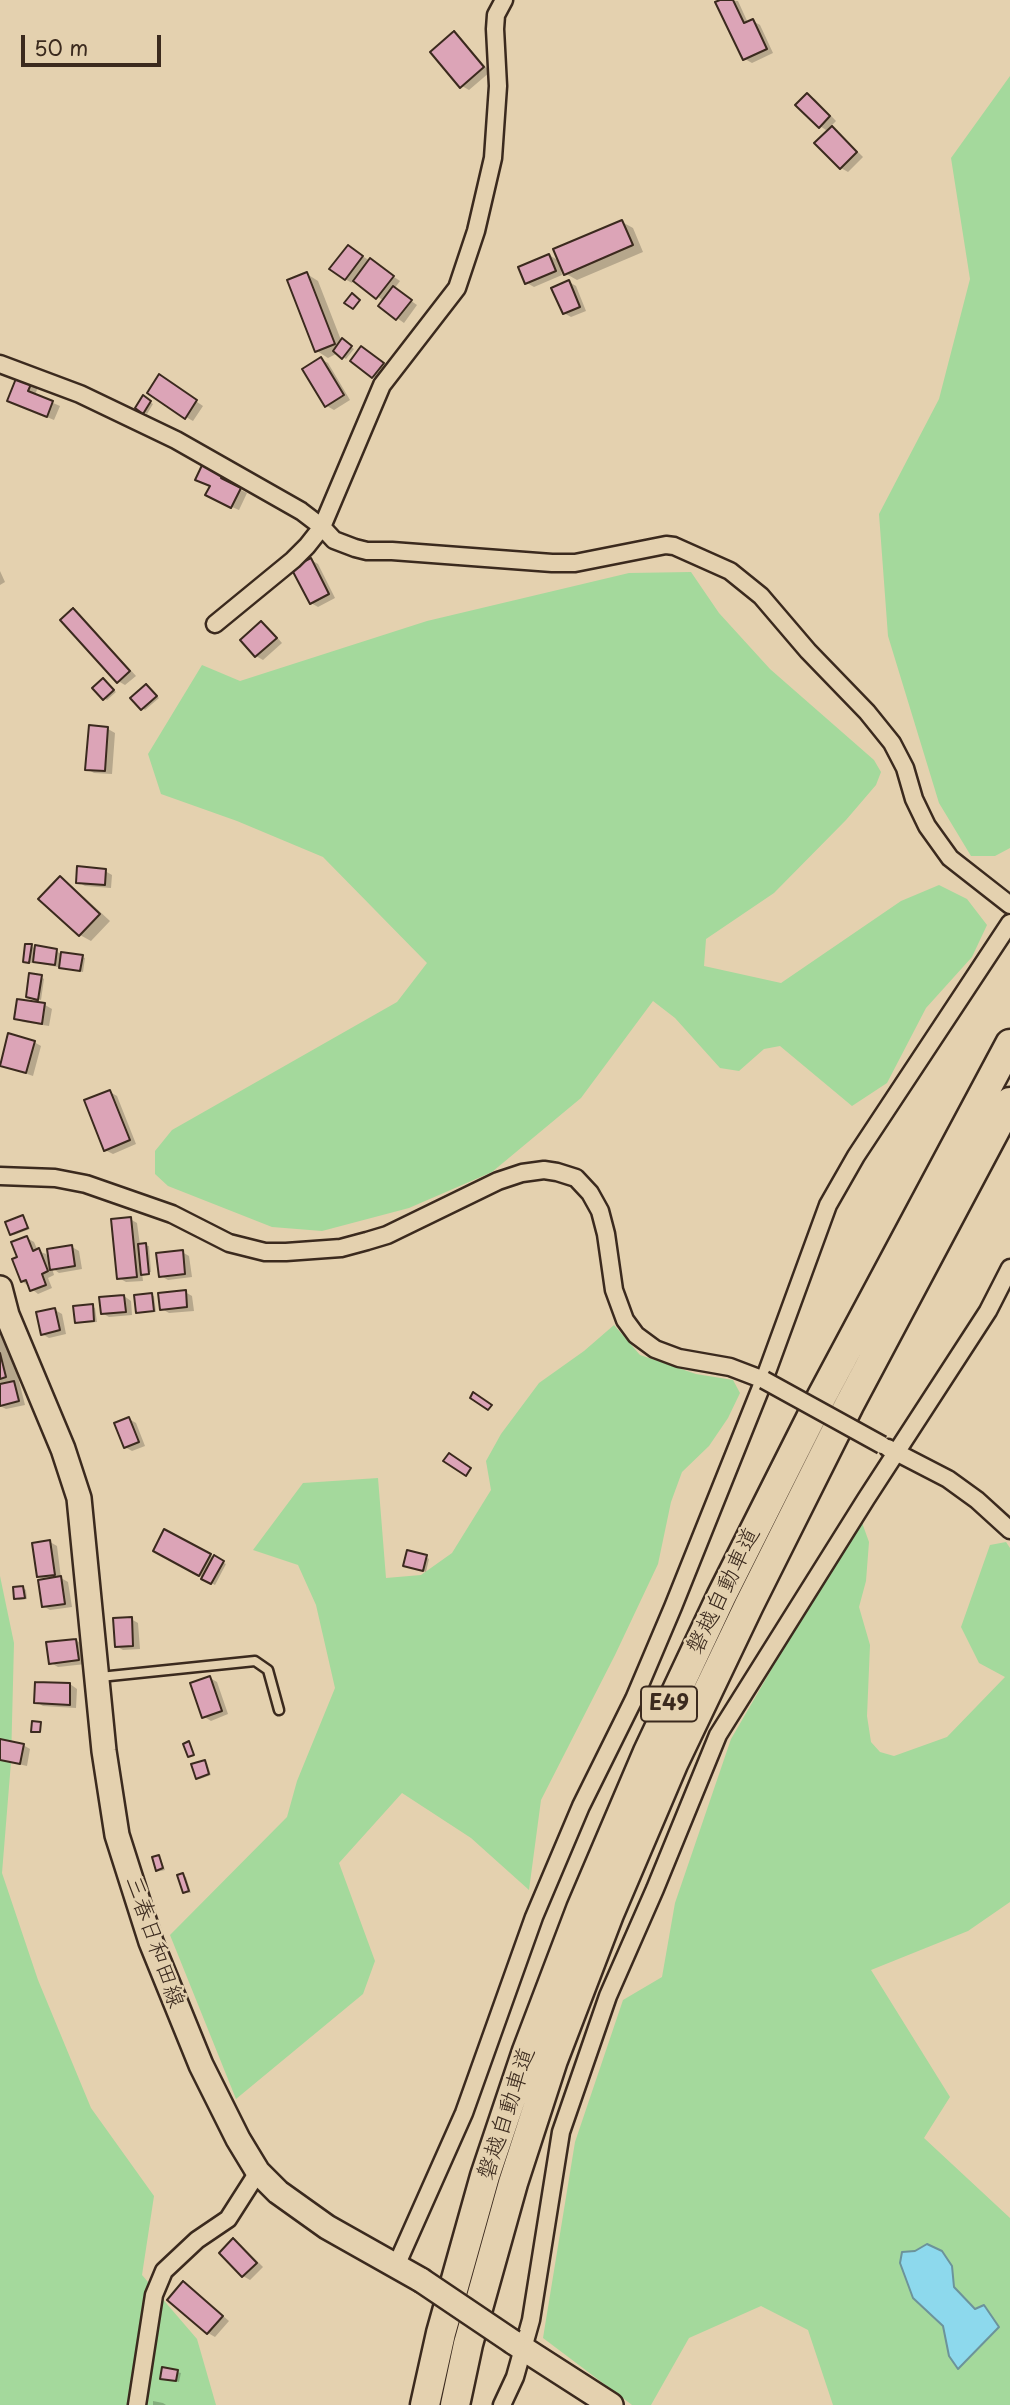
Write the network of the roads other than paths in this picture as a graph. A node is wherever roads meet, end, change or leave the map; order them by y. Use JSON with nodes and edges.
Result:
{"nodes":[{"id":1,"x":504,"y":0,"type":"edge"},
{"id":2,"x":0,"y":364,"type":"edge"},
{"id":3,"x":321,"y":527,"type":"junction"},
{"id":4,"x":215,"y":624,"type":"dead end"},
{"id":5,"x":1010,"y":905,"type":"edge"},
{"id":6,"x":1010,"y":923,"type":"edge"},
{"id":7,"x":1010,"y":1044,"type":"edge"},
{"id":8,"x":1010,"y":1102,"type":"edge"},
{"id":9,"x":0,"y":1176,"type":"edge"},
{"id":10,"x":1010,"y":1268,"type":"edge"},
{"id":11,"x":0,"y":1288,"type":"edge"},
{"id":12,"x":764,"y":1380,"type":"junction"},
{"id":13,"x":889,"y":1448,"type":"junction"},
{"id":14,"x":1010,"y":1530,"type":"edge"},
{"id":15,"x":97,"y":1678,"type":"junction"},
{"id":16,"x":279,"y":1710,"type":"dead end"},
{"id":17,"x":258,"y":2172,"type":"junction"},
{"id":18,"x":396,"y":2266,"type":"junction"},
{"id":19,"x":518,"y":2344,"type":"junction"},
{"id":20,"x":137,"y":2405,"type":"edge"},
{"id":21,"x":425,"y":2405,"type":"edge"},
{"id":22,"x":455,"y":2405,"type":"edge"},
{"id":23,"x":502,"y":2405,"type":"edge"},
{"id":24,"x":611,"y":2405,"type":"edge"}],
"edges":[{"from":1,"to":3,"type":"street"},
{"from":2,"to":3,"type":"street"},
{"from":3,"to":4,"type":"street"},
{"from":3,"to":5,"type":"street"},
{"from":6,"to":12,"type":"street"},
{"from":7,"to":21,"type":"highway","name":"磐越自動車道","number":"E49"},
{"from":8,"to":22,"type":"highway","name":"磐越自動車道","number":"E49"},
{"from":9,"to":12,"type":"street"},
{"from":10,"to":13,"type":"street"},
{"from":11,"to":15,"type":"main road","name":"三春日和田線"},
{"from":12,"to":13,"type":"street","bridge":true},
{"from":12,"to":18,"type":"street"},
{"from":13,"to":14,"type":"street"},
{"from":13,"to":19,"type":"street"},
{"from":15,"to":16,"type":"lane"},
{"from":15,"to":17,"type":"main road","name":"三春日和田線"},
{"from":17,"to":18,"type":"main road","name":"三春日和田線"},
{"from":17,"to":20,"type":"street"},
{"from":18,"to":19,"type":"main road","name":"三春日和田線","bridge":true},
{"from":19,"to":23,"type":"street"},
{"from":19,"to":24,"type":"main road","name":"三春日和田線"}]}
